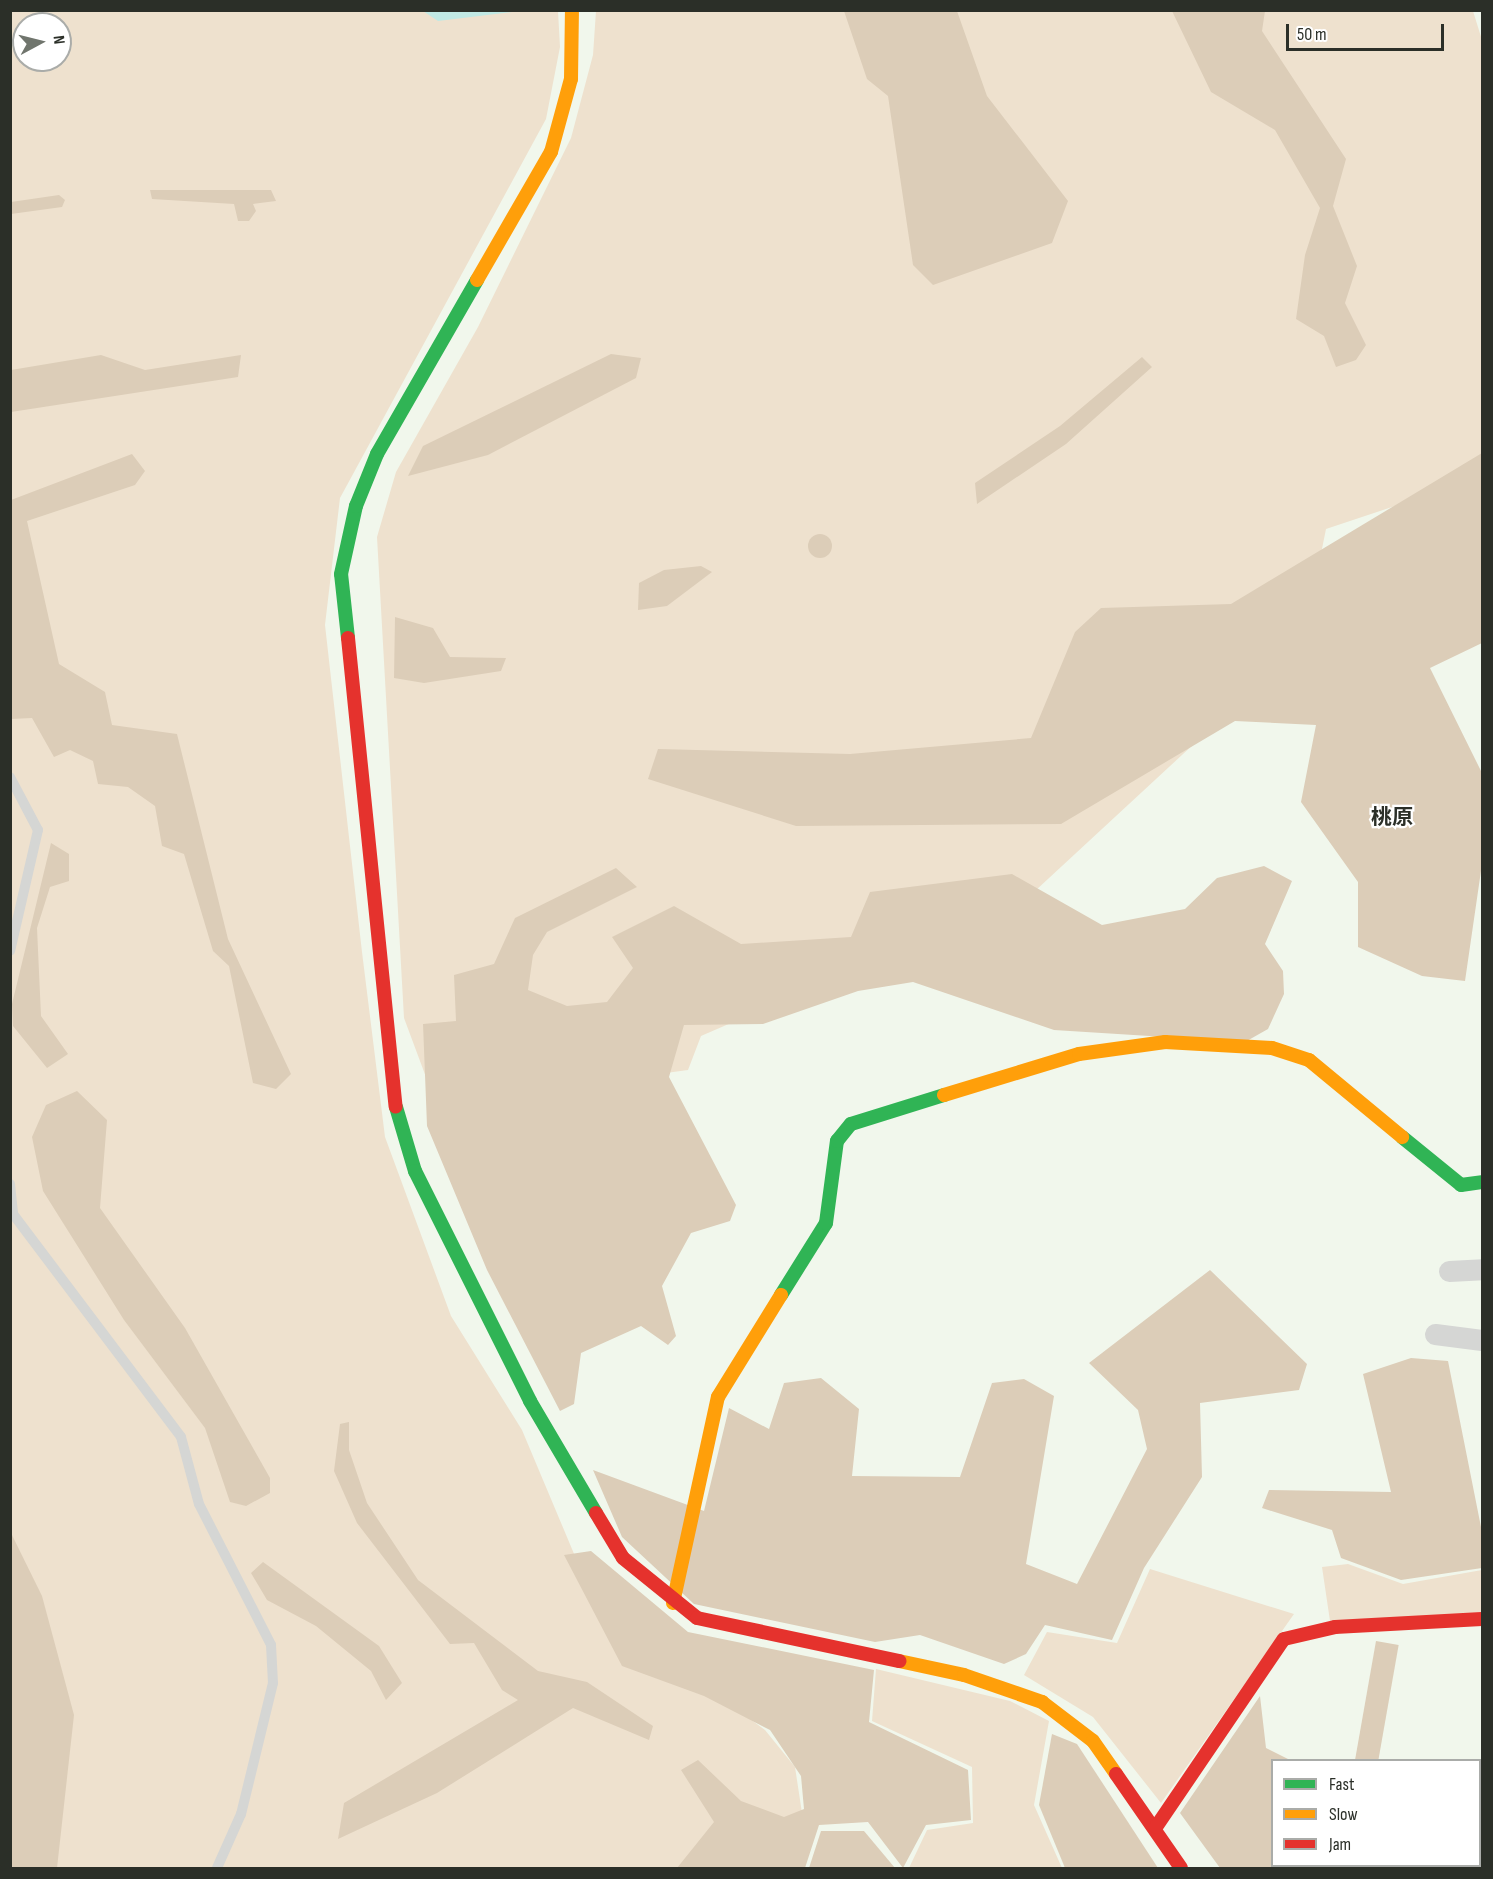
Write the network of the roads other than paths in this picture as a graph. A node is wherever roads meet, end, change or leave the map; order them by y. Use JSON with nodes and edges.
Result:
{"nodes":[{"id":1,"x":572,"y":10,"type":"edge"},
{"id":2,"x":10,"y":777,"type":"edge"},
{"id":3,"x":10,"y":951,"type":"edge"},
{"id":4,"x":1482,"y":1182,"type":"edge"},
{"id":5,"x":10,"y":1184,"type":"edge"},
{"id":6,"x":1482,"y":1269,"type":"edge"},
{"id":7,"x":1449,"y":1271,"type":"dead end"},
{"id":8,"x":1435,"y":1334,"type":"dead end"},
{"id":9,"x":1482,"y":1340,"type":"edge"},
{"id":10,"x":673,"y":1603,"type":"junction"},
{"id":11,"x":1482,"y":1619,"type":"edge"},
{"id":12,"x":1156,"y":1827,"type":"junction"},
{"id":13,"x":216,"y":1869,"type":"edge"},
{"id":14,"x":1181,"y":1869,"type":"edge"}],
"edges":[{"from":1,"to":10,"type":"street"},
{"from":2,"to":3,"type":"lane"},
{"from":4,"to":10,"type":"street"},
{"from":5,"to":13,"type":"lane"},
{"from":6,"to":7,"type":"street"},
{"from":8,"to":9,"type":"street"},
{"from":10,"to":12,"type":"street"},
{"from":11,"to":12,"type":"street"},
{"from":12,"to":14,"type":"street"}]}
